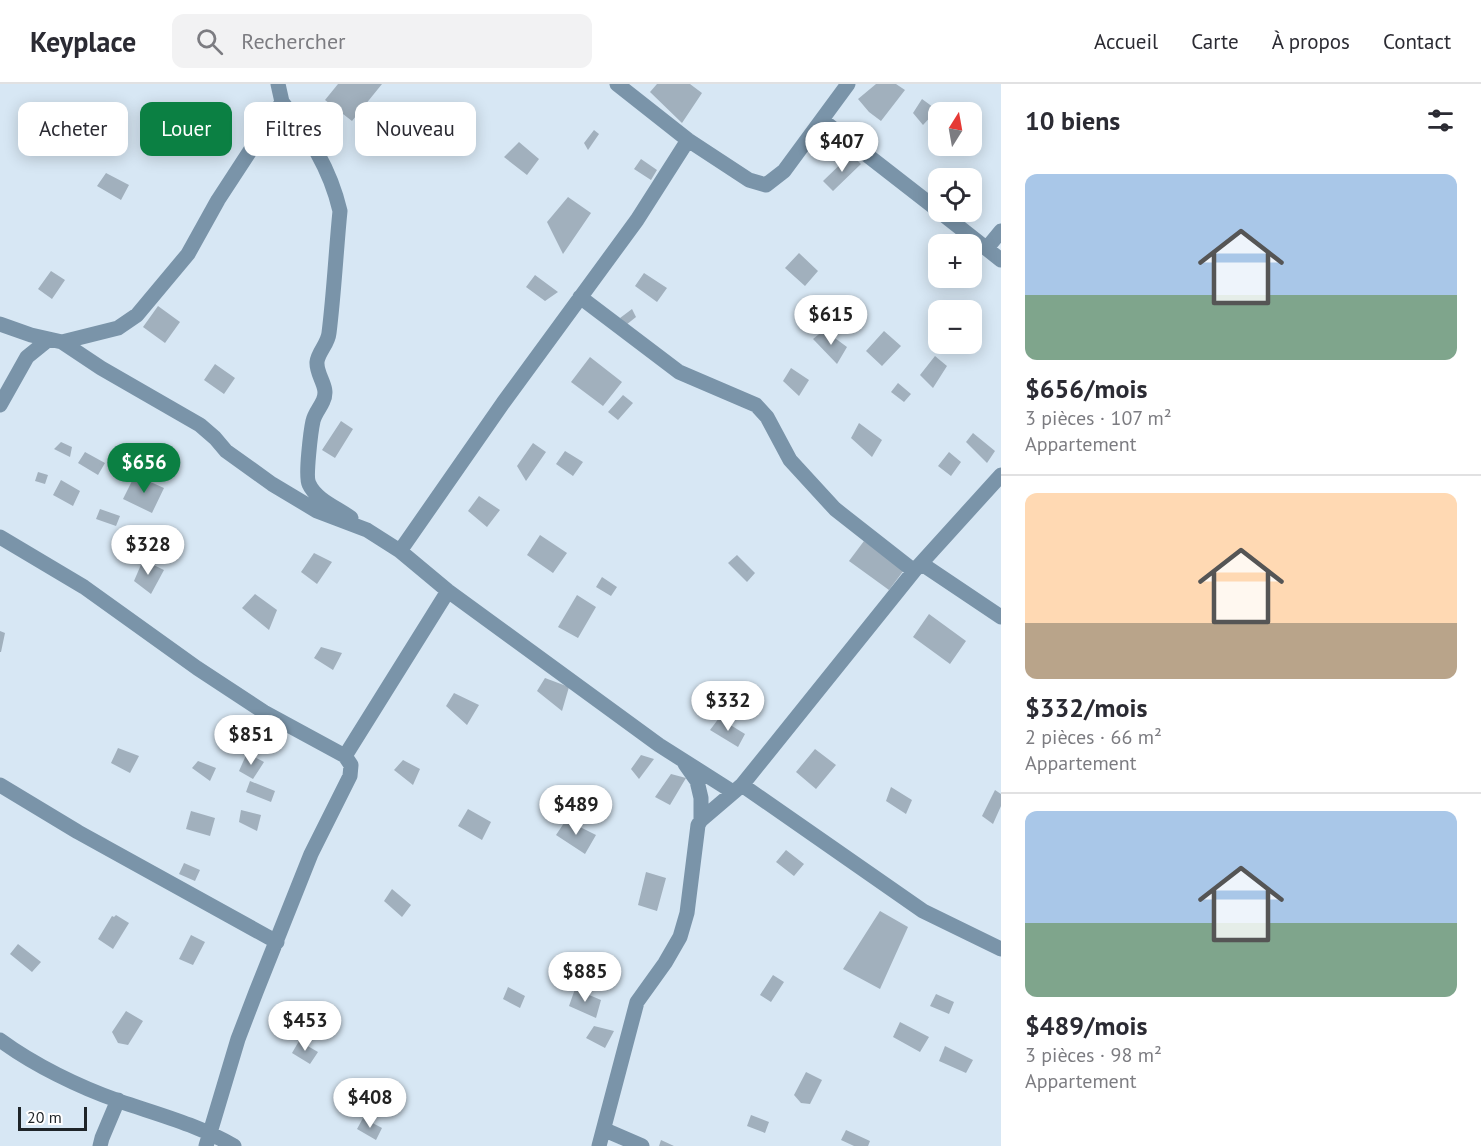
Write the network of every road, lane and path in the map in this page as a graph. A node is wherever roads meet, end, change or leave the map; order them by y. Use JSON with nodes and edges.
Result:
{"nodes":[{"id":1,"x":278,"y":84,"type":"edge"},
{"id":2,"x":617,"y":84,"type":"edge"},
{"id":3,"x":848,"y":84,"type":"edge"},
{"id":4,"x":282,"y":102,"type":"edge"},
{"id":5,"x":822,"y":120,"type":"junction"},
{"id":6,"x":688,"y":140,"type":"junction"},
{"id":7,"x":247,"y":156,"type":"edge"},
{"id":8,"x":318,"y":156,"type":"edge"},
{"id":9,"x":928,"y":202,"type":"edge"},
{"id":10,"x":953,"y":222,"type":"edge"},
{"id":11,"x":1001,"y":231,"type":"edge"},
{"id":12,"x":987,"y":248,"type":"junction"},
{"id":13,"x":1001,"y":260,"type":"edge"},
{"id":14,"x":580,"y":297,"type":"junction"},
{"id":15,"x":0,"y":324,"type":"edge"},
{"id":16,"x":55,"y":341,"type":"junction"},
{"id":17,"x":0,"y":405,"type":"edge"},
{"id":18,"x":1001,"y":475,"type":"edge"},
{"id":19,"x":367,"y":530,"type":"junction"},
{"id":20,"x":0,"y":537,"type":"edge"},
{"id":21,"x":400,"y":551,"type":"junction"},
{"id":22,"x":918,"y":567,"type":"junction"},
{"id":23,"x":448,"y":591,"type":"junction"},
{"id":24,"x":1001,"y":617,"type":"edge"},
{"id":25,"x":345,"y":756,"type":"junction"},
{"id":26,"x":683,"y":759,"type":"junction"},
{"id":27,"x":0,"y":785,"type":"edge"},
{"id":28,"x":737,"y":788,"type":"junction"},
{"id":29,"x":701,"y":820,"type":"junction"},
{"id":30,"x":277,"y":942,"type":"junction"},
{"id":31,"x":1001,"y":949,"type":"edge"},
{"id":32,"x":0,"y":1040,"type":"edge"},
{"id":33,"x":118,"y":1100,"type":"junction"},
{"id":34,"x":604,"y":1130,"type":"junction"},
{"id":35,"x":208,"y":1139,"type":"edge"},
{"id":36,"x":100,"y":1146,"type":"edge"},
{"id":37,"x":234,"y":1146,"type":"edge"},
{"id":38,"x":599,"y":1146,"type":"edge"},
{"id":39,"x":642,"y":1146,"type":"edge"}],
"edges":[{"from":1,"to":4,"type":"street"},
{"from":2,"to":6,"type":"street"},
{"from":3,"to":5,"type":"street"},
{"from":5,"to":6,"type":"street"},
{"from":5,"to":9,"type":"street"},
{"from":6,"to":14,"type":"street"},
{"from":7,"to":16,"type":"street"},
{"from":8,"to":19,"type":"street"},
{"from":10,"to":12,"type":"street"},
{"from":11,"to":12,"type":"street"},
{"from":12,"to":13,"type":"street"},
{"from":14,"to":21,"type":"street"},
{"from":14,"to":22,"type":"street"},
{"from":15,"to":16,"type":"street"},
{"from":16,"to":17,"type":"street"},
{"from":16,"to":19,"type":"street"},
{"from":18,"to":22,"type":"street"},
{"from":19,"to":21,"type":"street"},
{"from":20,"to":25,"type":"street"},
{"from":21,"to":23,"type":"street"},
{"from":22,"to":24,"type":"street"},
{"from":22,"to":28,"type":"street"},
{"from":23,"to":25,"type":"street"},
{"from":23,"to":26,"type":"street"},
{"from":25,"to":30,"type":"street"},
{"from":26,"to":28,"type":"street"},
{"from":26,"to":29,"type":"street"},
{"from":27,"to":30,"type":"street"},
{"from":28,"to":29,"type":"street"},
{"from":28,"to":31,"type":"street"},
{"from":29,"to":34,"type":"street"},
{"from":30,"to":35,"type":"street"},
{"from":32,"to":33,"type":"street"},
{"from":33,"to":35,"type":"street"},
{"from":33,"to":36,"type":"street"},
{"from":34,"to":38,"type":"street"},
{"from":34,"to":39,"type":"street"},
{"from":35,"to":37,"type":"street"}]}
